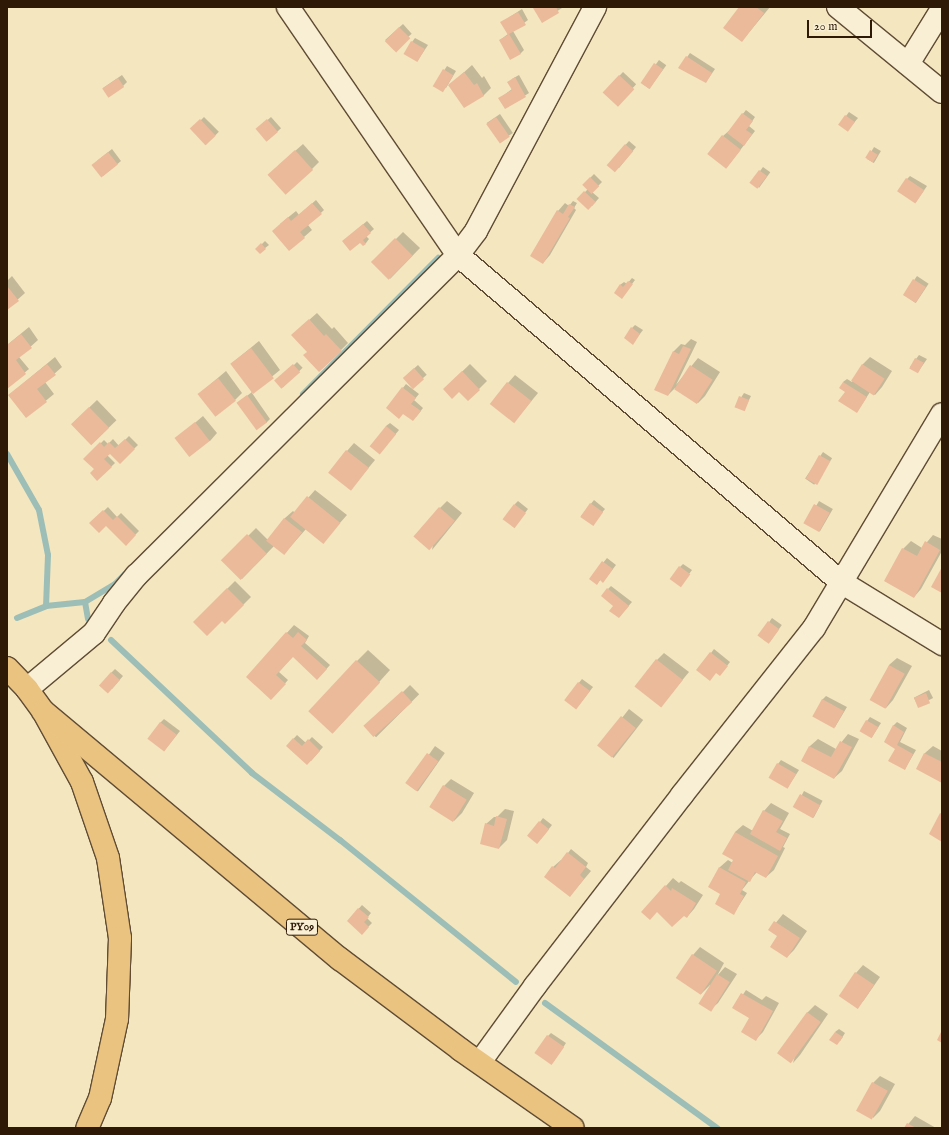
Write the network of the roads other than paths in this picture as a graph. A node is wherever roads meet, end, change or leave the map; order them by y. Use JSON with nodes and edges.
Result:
{"nodes":[{"id":1,"x":288,"y":7,"type":"edge"},
{"id":2,"x":594,"y":7,"type":"edge"},
{"id":3,"x":838,"y":7,"type":"edge"},
{"id":4,"x":942,"y":9,"type":"edge"},
{"id":5,"x":908,"y":64,"type":"junction"},
{"id":6,"x":942,"y":92,"type":"edge"},
{"id":7,"x":458,"y":255,"type":"junction"},
{"id":8,"x":942,"y":414,"type":"edge"},
{"id":9,"x":841,"y":582,"type":"junction"},
{"id":10,"x":942,"y":644,"type":"edge"},
{"id":11,"x":7,"y":668,"type":"edge"},
{"id":12,"x":27,"y":689,"type":"junction"},
{"id":13,"x":43,"y":711,"type":"junction"},
{"id":14,"x":480,"y":1062,"type":"junction"},
{"id":15,"x":87,"y":1128,"type":"edge"},
{"id":16,"x":573,"y":1128,"type":"edge"}],
"edges":[{"from":1,"to":7,"type":"street"},
{"from":2,"to":7,"type":"street"},
{"from":3,"to":5,"type":"street"},
{"from":4,"to":5,"type":"street"},
{"from":5,"to":6,"type":"street"},
{"from":7,"to":9,"type":"street"},
{"from":7,"to":12,"type":"street"},
{"from":8,"to":9,"type":"street"},
{"from":9,"to":10,"type":"street"},
{"from":9,"to":14,"type":"street"},
{"from":11,"to":12,"type":"highway","number":"PY09"},
{"from":12,"to":13,"type":"highway","number":"PY09"},
{"from":13,"to":14,"type":"highway","number":"PY09"},
{"from":13,"to":15,"type":"highway","number":"PY09"},
{"from":14,"to":16,"type":"highway","number":"PY09"}]}
